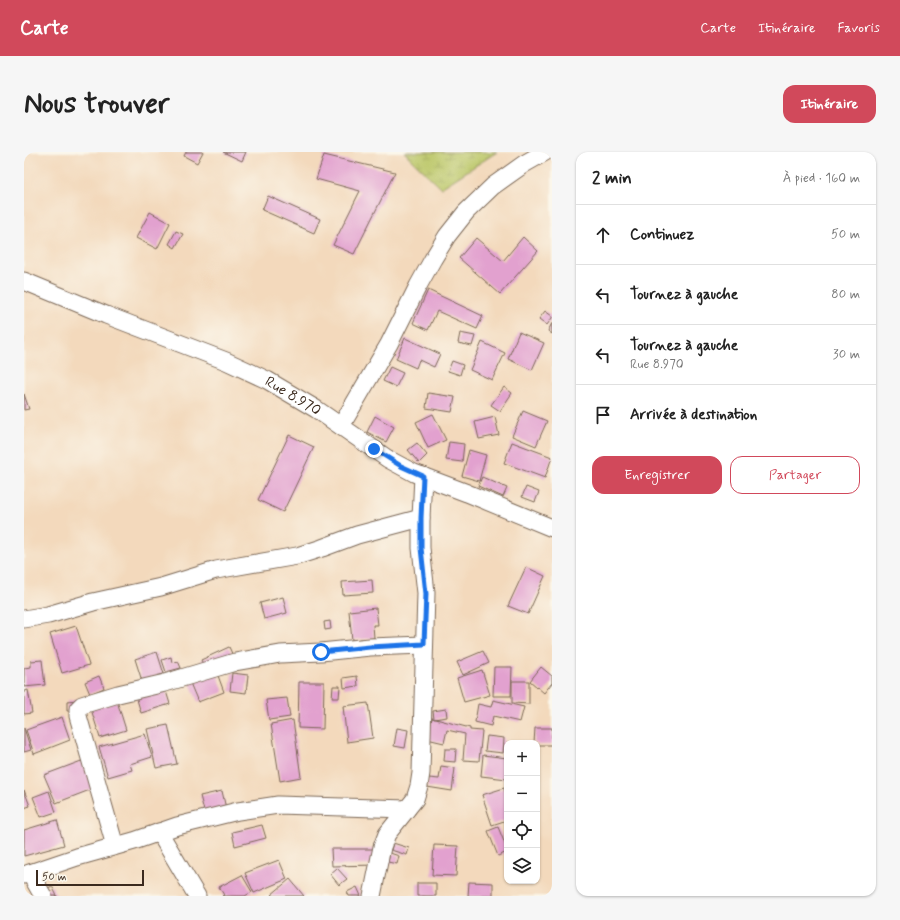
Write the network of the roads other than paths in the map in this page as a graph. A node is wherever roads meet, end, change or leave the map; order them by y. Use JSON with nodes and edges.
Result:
{"nodes":[{"id":1,"x":545,"y":152,"type":"edge"},
{"id":2,"x":24,"y":281,"type":"edge"},
{"id":3,"x":341,"y":426,"type":"junction"},
{"id":4,"x":423,"y":476,"type":"junction"},
{"id":5,"x":421,"y":518,"type":"junction"},
{"id":6,"x":552,"y":528,"type":"edge"},
{"id":7,"x":24,"y":618,"type":"edge"},
{"id":8,"x":424,"y":644,"type":"junction"},
{"id":9,"x":406,"y":809,"type":"junction"},
{"id":10,"x":159,"y":832,"type":"junction"},
{"id":11,"x":115,"y":846,"type":"junction"},
{"id":12,"x":27,"y":874,"type":"edge"},
{"id":13,"x":43,"y":896,"type":"edge"},
{"id":14,"x":197,"y":896,"type":"edge"},
{"id":15,"x":372,"y":896,"type":"edge"}],
"edges":[{"from":1,"to":3,"type":"street"},
{"from":2,"to":3,"type":"street","name":"Rue 8.970"},
{"from":3,"to":4,"type":"street","name":"Rue 8.970"},
{"from":4,"to":5,"type":"street"},
{"from":4,"to":6,"type":"street","name":"Rue 8.970"},
{"from":5,"to":7,"type":"street"},
{"from":5,"to":8,"type":"street"},
{"from":8,"to":9,"type":"street"},
{"from":8,"to":11,"type":"street"},
{"from":9,"to":10,"type":"street"},
{"from":9,"to":15,"type":"street"},
{"from":10,"to":11,"type":"street"},
{"from":10,"to":14,"type":"street"},
{"from":11,"to":12,"type":"street"},
{"from":12,"to":13,"type":"street"}]}
